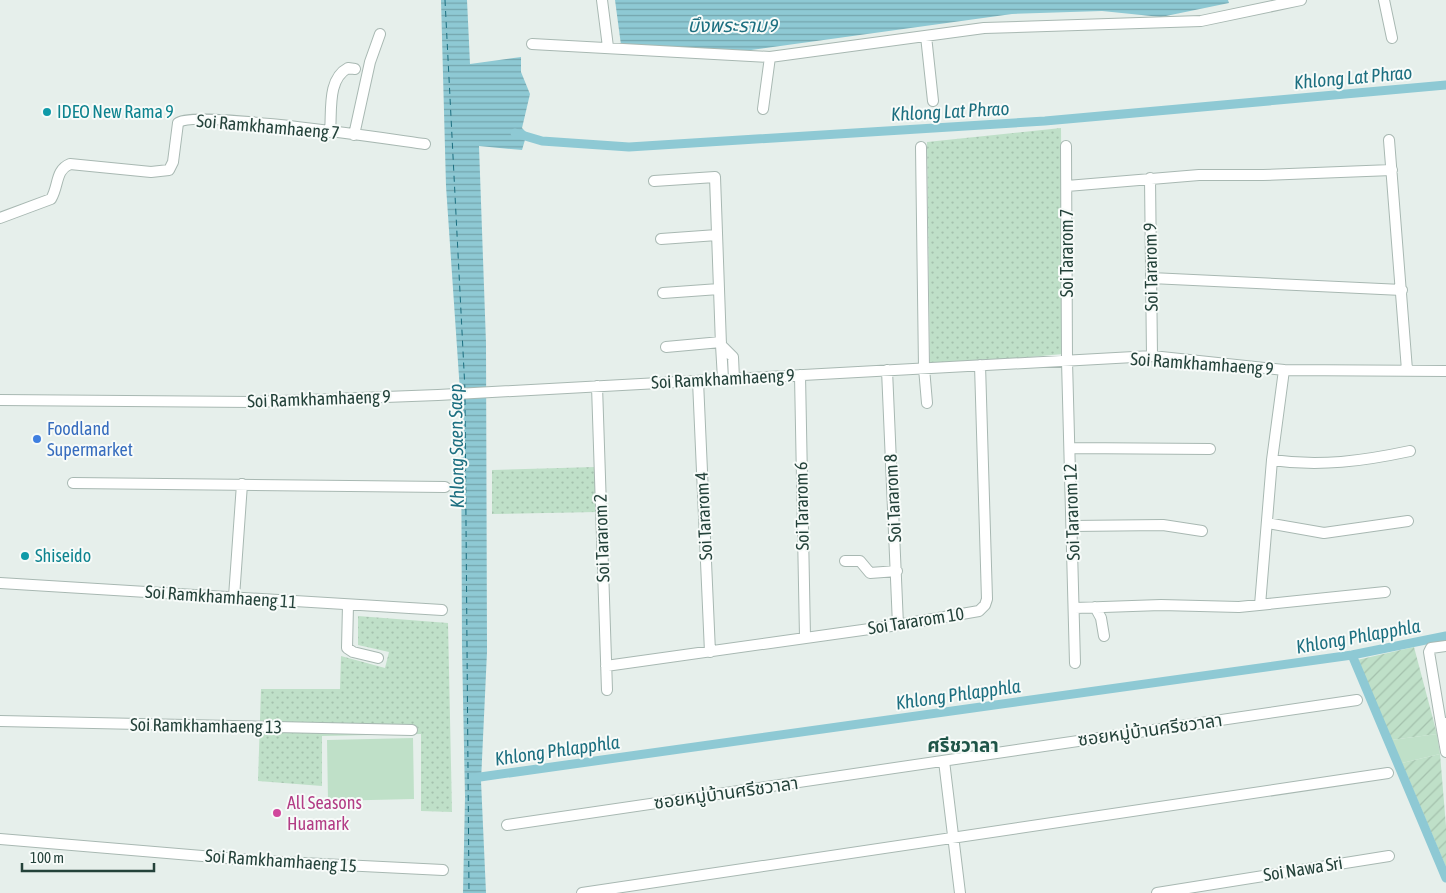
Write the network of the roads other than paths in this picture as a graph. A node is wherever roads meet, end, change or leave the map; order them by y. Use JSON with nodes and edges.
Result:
{"nodes":[{"id":1,"x":602,"y":0,"type":"edge"},
{"id":2,"x":1247,"y":0,"type":"edge"},
{"id":3,"x":1301,"y":0,"type":"edge"},
{"id":4,"x":1384,"y":0,"type":"edge"},
{"id":5,"x":1249,"y":11,"type":"junction"},
{"id":6,"x":380,"y":34,"type":"dead end"},
{"id":7,"x":926,"y":36,"type":"junction"},
{"id":8,"x":1392,"y":38,"type":"dead end"},
{"id":9,"x":532,"y":44,"type":"dead end"},
{"id":10,"x":608,"y":47,"type":"junction"},
{"id":11,"x":770,"y":57,"type":"junction"},
{"id":12,"x":354,"y":69,"type":"dead end"},
{"id":13,"x":933,"y":101,"type":"dead end"},
{"id":14,"x":763,"y":109,"type":"dead end"},
{"id":15,"x":330,"y":132,"type":"junction"},
{"id":16,"x":354,"y":135,"type":"junction"},
{"id":17,"x":1389,"y":140,"type":"dead end"},
{"id":18,"x":426,"y":144,"type":"dead end"},
{"id":19,"x":1066,"y":146,"type":"dead end"},
{"id":20,"x":920,"y":147,"type":"dead end"},
{"id":21,"x":1392,"y":170,"type":"junction"},
{"id":22,"x":1150,"y":178,"type":"junction"},
{"id":23,"x":654,"y":181,"type":"dead end"},
{"id":24,"x":1067,"y":186,"type":"junction"},
{"id":25,"x":0,"y":218,"type":"edge"},
{"id":26,"x":717,"y":235,"type":"junction"},
{"id":27,"x":661,"y":239,"type":"dead end"},
{"id":28,"x":1152,"y":278,"type":"junction"},
{"id":29,"x":719,"y":289,"type":"junction"},
{"id":30,"x":1402,"y":290,"type":"junction"},
{"id":31,"x":663,"y":293,"type":"dead end"},
{"id":32,"x":721,"y":344,"type":"junction"},
{"id":33,"x":666,"y":347,"type":"dead end"},
{"id":34,"x":1152,"y":356,"type":"junction"},
{"id":35,"x":1068,"y":360,"type":"junction"},
{"id":36,"x":980,"y":365,"type":"junction"},
{"id":37,"x":924,"y":368,"type":"junction"},
{"id":38,"x":887,"y":370,"type":"junction"},
{"id":39,"x":1284,"y":370,"type":"junction"},
{"id":40,"x":1407,"y":370,"type":"junction"},
{"id":41,"x":1446,"y":371,"type":"edge"},
{"id":42,"x":800,"y":375,"type":"junction"},
{"id":43,"x":723,"y":379,"type":"junction"},
{"id":44,"x":734,"y":379,"type":"junction"},
{"id":45,"x":698,"y":381,"type":"junction"},
{"id":46,"x":597,"y":386,"type":"junction"},
{"id":47,"x":0,"y":400,"type":"edge"},
{"id":48,"x":927,"y":403,"type":"dead end"},
{"id":49,"x":1070,"y":448,"type":"junction"},
{"id":50,"x":1210,"y":449,"type":"dead end"},
{"id":51,"x":1410,"y":452,"type":"dead end"},
{"id":52,"x":1272,"y":460,"type":"junction"},
{"id":53,"x":73,"y":483,"type":"dead end"},
{"id":54,"x":242,"y":484,"type":"junction"},
{"id":55,"x":445,"y":487,"type":"dead end"},
{"id":56,"x":1408,"y":521,"type":"dead end"},
{"id":57,"x":1267,"y":523,"type":"junction"},
{"id":58,"x":1072,"y":526,"type":"junction"},
{"id":59,"x":1202,"y":531,"type":"dead end"},
{"id":60,"x":845,"y":562,"type":"dead end"},
{"id":61,"x":897,"y":571,"type":"junction"},
{"id":62,"x":0,"y":583,"type":"edge"},
{"id":63,"x":1385,"y":592,"type":"dead end"},
{"id":64,"x":234,"y":597,"type":"junction"},
{"id":65,"x":1260,"y":605,"type":"junction"},
{"id":66,"x":348,"y":606,"type":"junction"},
{"id":67,"x":1095,"y":607,"type":"junction"},
{"id":68,"x":1075,"y":608,"type":"junction"},
{"id":69,"x":442,"y":610,"type":"dead end"},
{"id":70,"x":898,"y":626,"type":"junction"},
{"id":71,"x":1104,"y":636,"type":"dead end"},
{"id":72,"x":805,"y":637,"type":"junction"},
{"id":73,"x":1446,"y":646,"type":"edge"},
{"id":74,"x":710,"y":652,"type":"junction"},
{"id":75,"x":378,"y":658,"type":"dead end"},
{"id":76,"x":1075,"y":663,"type":"dead end"},
{"id":77,"x":606,"y":666,"type":"junction"},
{"id":78,"x":607,"y":690,"type":"dead end"},
{"id":79,"x":1356,"y":700,"type":"dead end"},
{"id":80,"x":0,"y":721,"type":"edge"},
{"id":81,"x":1443,"y":723,"type":"edge"},
{"id":82,"x":412,"y":730,"type":"dead end"},
{"id":83,"x":1446,"y":752,"type":"edge"},
{"id":84,"x":944,"y":761,"type":"junction"},
{"id":85,"x":1388,"y":774,"type":"dead end"},
{"id":86,"x":507,"y":825,"type":"dead end"},
{"id":87,"x":0,"y":839,"type":"edge"},
{"id":88,"x":953,"y":839,"type":"junction"},
{"id":89,"x":1389,"y":856,"type":"dead end"},
{"id":90,"x":443,"y":870,"type":"dead end"},
{"id":91,"x":582,"y":893,"type":"edge"},
{"id":92,"x":960,"y":893,"type":"edge"},
{"id":93,"x":1157,"y":893,"type":"edge"}],
"edges":[{"from":1,"to":10,"type":"street"},
{"from":2,"to":5,"type":"street"},
{"from":3,"to":5,"type":"street"},
{"from":4,"to":8,"type":"street"},
{"from":5,"to":7,"type":"street"},
{"from":6,"to":16,"type":"street"},
{"from":7,"to":11,"type":"street"},
{"from":7,"to":13,"type":"street"},
{"from":9,"to":10,"type":"street"},
{"from":10,"to":11,"type":"street"},
{"from":11,"to":14,"type":"street"},
{"from":12,"to":15,"type":"street"},
{"from":15,"to":16,"type":"street","name":"Soi Ramkhamhaeng 7"},
{"from":15,"to":25,"type":"street","name":"Soi Ramkhamhaeng 7"},
{"from":16,"to":18,"type":"street","name":"Soi Ramkhamhaeng 7"},
{"from":17,"to":21,"type":"street"},
{"from":19,"to":24,"type":"street","name":"Soi Tararom 7"},
{"from":20,"to":37,"type":"street"},
{"from":21,"to":22,"type":"street"},
{"from":21,"to":30,"type":"street"},
{"from":22,"to":24,"type":"street"},
{"from":22,"to":28,"type":"street","name":"Soi Tararom 9"},
{"from":23,"to":26,"type":"street"},
{"from":24,"to":35,"type":"street","name":"Soi Tararom 7"},
{"from":26,"to":27,"type":"street"},
{"from":26,"to":29,"type":"street"},
{"from":28,"to":30,"type":"street"},
{"from":28,"to":34,"type":"street","name":"Soi Tararom 9"},
{"from":29,"to":31,"type":"street"},
{"from":29,"to":32,"type":"street"},
{"from":30,"to":40,"type":"street"},
{"from":32,"to":33,"type":"street"},
{"from":32,"to":43,"type":"street"},
{"from":32,"to":44,"type":"street"},
{"from":34,"to":35,"type":"street","name":"Soi Ramkhamhaeng 9"},
{"from":34,"to":39,"type":"street","name":"Soi Ramkhamhaeng 9"},
{"from":35,"to":36,"type":"street","name":"Soi Ramkhamhaeng 9"},
{"from":35,"to":49,"type":"street","name":"Soi Tararom 12"},
{"from":36,"to":37,"type":"street","name":"Soi Ramkhamhaeng 9"},
{"from":36,"to":70,"type":"street","name":"Soi Tararom 10"},
{"from":37,"to":38,"type":"street","name":"Soi Ramkhamhaeng 9"},
{"from":37,"to":48,"type":"street"},
{"from":38,"to":42,"type":"street","name":"Soi Ramkhamhaeng 9"},
{"from":38,"to":61,"type":"street","name":"Soi Tararom 8"},
{"from":39,"to":40,"type":"street","name":"Soi Ramkhamhaeng 9"},
{"from":39,"to":52,"type":"street"},
{"from":40,"to":41,"type":"street","name":"Soi Ramkhamhaeng 9"},
{"from":42,"to":44,"type":"street","name":"Soi Ramkhamhaeng 9"},
{"from":42,"to":72,"type":"street","name":"Soi Tararom 6"},
{"from":43,"to":44,"type":"street","name":"Soi Ramkhamhaeng 9"},
{"from":43,"to":45,"type":"street","name":"Soi Ramkhamhaeng 9"},
{"from":45,"to":46,"type":"street","name":"Soi Ramkhamhaeng 9"},
{"from":45,"to":74,"type":"street","name":"Soi Tararom 4"},
{"from":46,"to":47,"type":"street","name":"Soi Ramkhamhaeng 9"},
{"from":46,"to":77,"type":"street","name":"Soi Tararom 2"},
{"from":49,"to":50,"type":"street"},
{"from":49,"to":58,"type":"street","name":"Soi Tararom 12"},
{"from":51,"to":52,"type":"street"},
{"from":52,"to":57,"type":"street"},
{"from":53,"to":54,"type":"street"},
{"from":54,"to":55,"type":"street"},
{"from":54,"to":64,"type":"street"},
{"from":56,"to":57,"type":"street"},
{"from":57,"to":65,"type":"street"},
{"from":58,"to":59,"type":"street"},
{"from":58,"to":68,"type":"street","name":"Soi Tararom 12"},
{"from":60,"to":61,"type":"street"},
{"from":61,"to":70,"type":"street","name":"Soi Tararom 8"},
{"from":62,"to":64,"type":"street","name":"Soi Ramkhamhaeng 11"},
{"from":63,"to":65,"type":"street"},
{"from":64,"to":66,"type":"street","name":"Soi Ramkhamhaeng 11"},
{"from":65,"to":67,"type":"street"},
{"from":66,"to":69,"type":"street","name":"Soi Ramkhamhaeng 11"},
{"from":66,"to":75,"type":"street"},
{"from":67,"to":68,"type":"street"},
{"from":67,"to":71,"type":"street"},
{"from":68,"to":76,"type":"street","name":"Soi Tararom 12"},
{"from":70,"to":72,"type":"street","name":"Soi Tararom 10"},
{"from":72,"to":74,"type":"street","name":"Soi Tararom 10"},
{"from":73,"to":81,"type":"street"},
{"from":74,"to":77,"type":"street","name":"Soi Tararom 10"},
{"from":77,"to":78,"type":"street","name":"Soi Tararom 2"},
{"from":79,"to":84,"type":"street","name":"ซอยหมู่บ้านศรีชวาลา"},
{"from":80,"to":82,"type":"street","name":"Soi Ramkhamhaeng 13"},
{"from":81,"to":83,"type":"street"},
{"from":84,"to":86,"type":"street","name":"ซอยหมู่บ้านศรีชวาลา"},
{"from":84,"to":88,"type":"street"},
{"from":85,"to":88,"type":"street"},
{"from":87,"to":90,"type":"street","name":"Soi Ramkhamhaeng 15"},
{"from":88,"to":91,"type":"street"},
{"from":88,"to":92,"type":"street"},
{"from":89,"to":93,"type":"street","name":"Soi Nawa Sri"}]}
